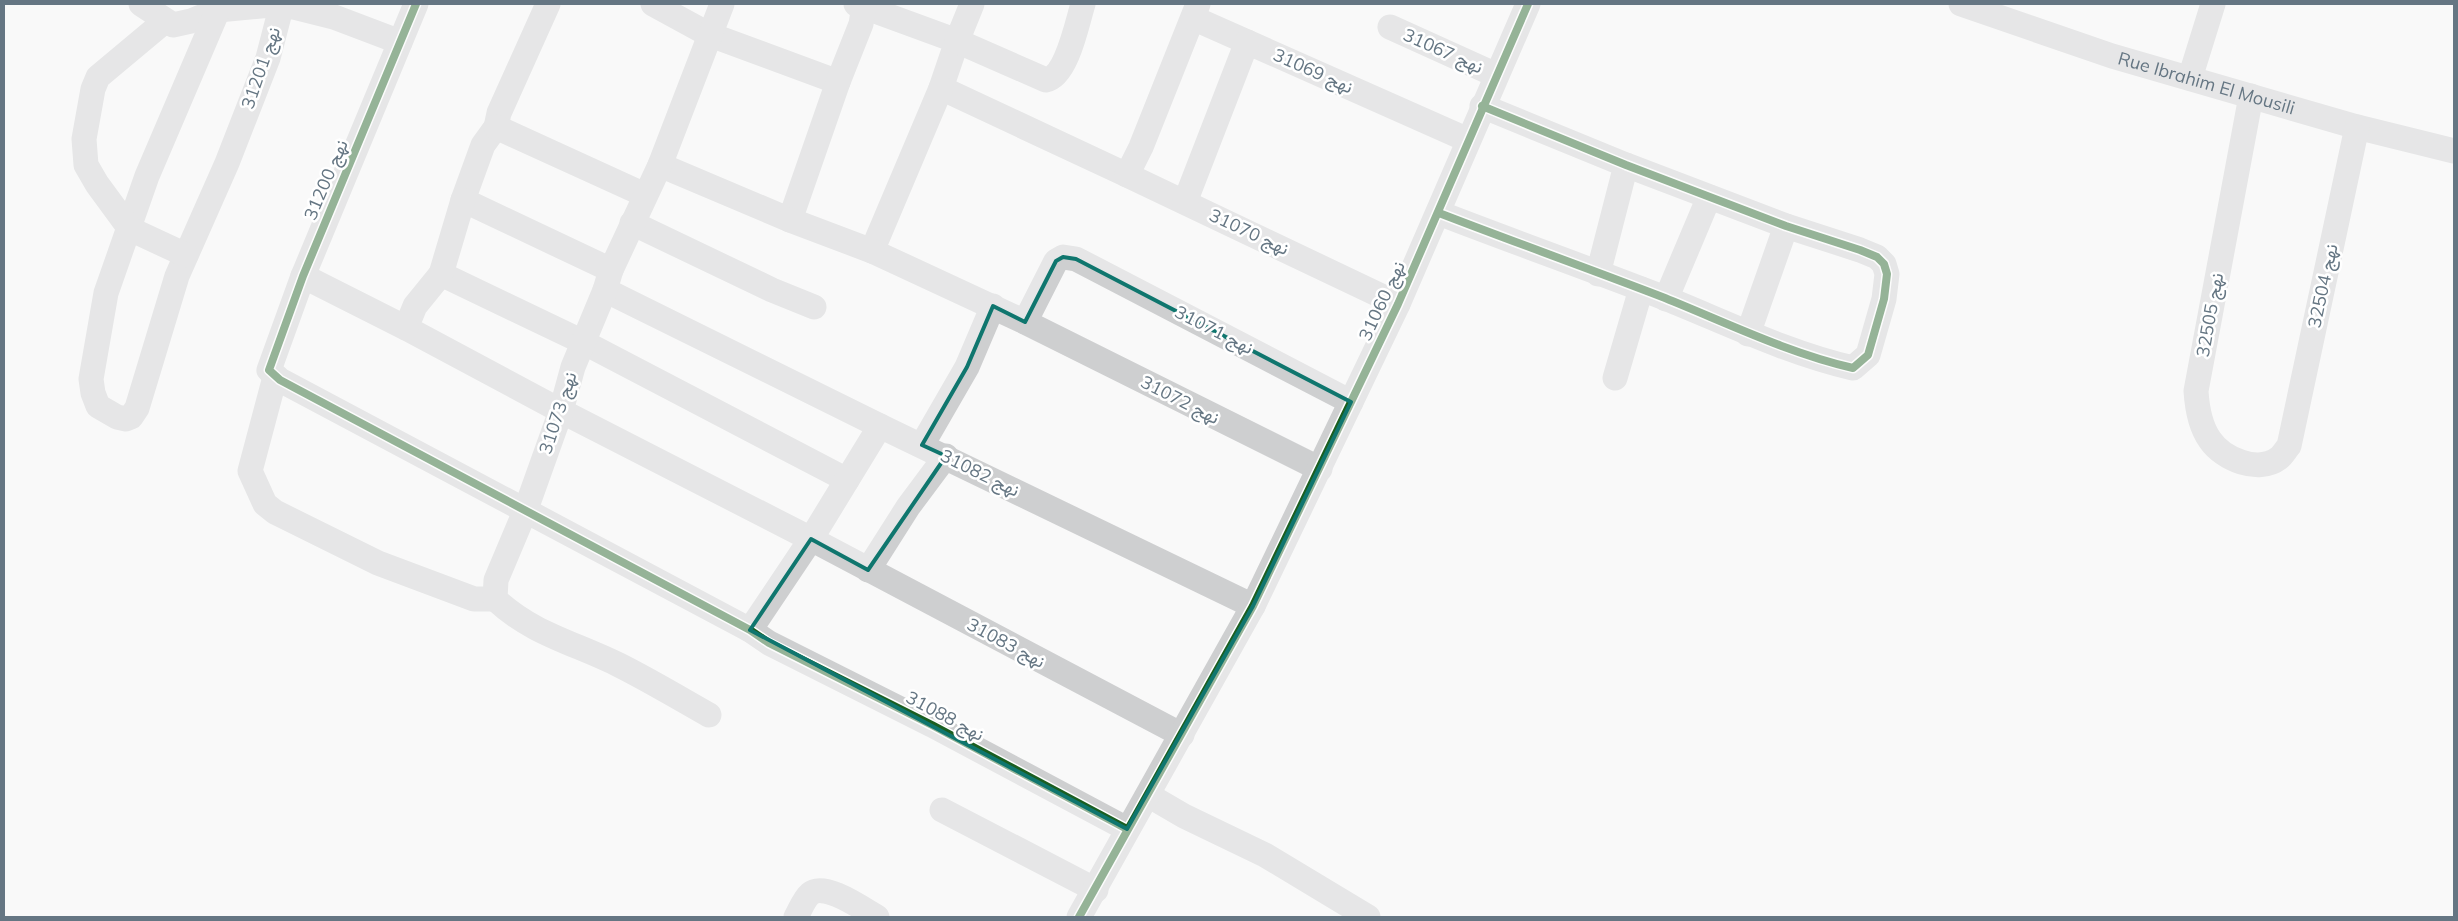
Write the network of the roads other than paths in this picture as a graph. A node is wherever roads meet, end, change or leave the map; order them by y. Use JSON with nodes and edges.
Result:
{"nodes":[{"id":1,"x":141,"y":4,"type":"edge"},
{"id":2,"x":282,"y":4,"type":"edge"},
{"id":3,"x":416,"y":4,"type":"edge"},
{"id":4,"x":548,"y":4,"type":"edge"},
{"id":5,"x":653,"y":4,"type":"edge"},
{"id":6,"x":722,"y":4,"type":"edge"},
{"id":7,"x":972,"y":4,"type":"edge"},
{"id":8,"x":1083,"y":4,"type":"edge"},
{"id":9,"x":1528,"y":4,"type":"edge"},
{"id":10,"x":1961,"y":4,"type":"edge"},
{"id":11,"x":2213,"y":4,"type":"edge"},
{"id":12,"x":860,"y":5,"type":"edge"},
{"id":13,"x":217,"y":7,"type":"edge"},
{"id":14,"x":1196,"y":11,"type":"edge"},
{"id":15,"x":164,"y":21,"type":"junction"},
{"id":16,"x":1390,"y":27,"type":"dead end"},
{"id":17,"x":708,"y":34,"type":"junction"},
{"id":18,"x":957,"y":41,"type":"junction"},
{"id":19,"x":400,"y":42,"type":"junction"},
{"id":20,"x":1247,"y":42,"type":"junction"},
{"id":21,"x":1496,"y":75,"type":"junction"},
{"id":22,"x":2190,"y":78,"type":"junction"},
{"id":23,"x":838,"y":82,"type":"junction"},
{"id":24,"x":940,"y":88,"type":"junction"},
{"id":25,"x":2251,"y":96,"type":"junction"},
{"id":26,"x":1482,"y":106,"type":"junction"},
{"id":27,"x":496,"y":127,"type":"junction"},
{"id":28,"x":2357,"y":127,"type":"junction"},
{"id":29,"x":1468,"y":140,"type":"junction"},
{"id":30,"x":2454,"y":152,"type":"edge"},
{"id":31,"x":660,"y":164,"type":"junction"},
{"id":32,"x":1626,"y":165,"type":"junction"},
{"id":33,"x":1127,"y":175,"type":"junction"},
{"id":34,"x":645,"y":195,"type":"junction"},
{"id":35,"x":1709,"y":197,"type":"junction"},
{"id":36,"x":463,"y":200,"type":"junction"},
{"id":37,"x":1185,"y":202,"type":"junction"},
{"id":38,"x":1439,"y":213,"type":"junction"},
{"id":39,"x":790,"y":220,"type":"junction"},
{"id":40,"x":632,"y":223,"type":"junction"},
{"id":41,"x":1786,"y":226,"type":"junction"},
{"id":42,"x":130,"y":229,"type":"junction"},
{"id":43,"x":872,"y":251,"type":"junction"},
{"id":44,"x":186,"y":255,"type":"junction"},
{"id":45,"x":441,"y":274,"type":"junction"},
{"id":46,"x":1598,"y":274,"type":"junction"},
{"id":47,"x":303,"y":276,"type":"junction"},
{"id":48,"x":608,"y":280,"type":"junction"},
{"id":49,"x":1641,"y":289,"type":"junction"},
{"id":50,"x":1666,"y":299,"type":"junction"},
{"id":51,"x":1398,"y":304,"type":"junction"},
{"id":52,"x":993,"y":306,"type":"junction"},
{"id":53,"x":814,"y":307,"type":"dead end"},
{"id":54,"x":1032,"y":326,"type":"junction"},
{"id":55,"x":406,"y":328,"type":"junction"},
{"id":56,"x":1748,"y":334,"type":"junction"},
{"id":57,"x":583,"y":342,"type":"junction"},
{"id":58,"x":272,"y":373,"type":"junction"},
{"id":59,"x":1615,"y":378,"type":"dead end"},
{"id":60,"x":1351,"y":402,"type":"junction"},
{"id":61,"x":561,"y":411,"type":"junction"},
{"id":62,"x":880,"y":426,"type":"junction"},
{"id":63,"x":922,"y":445,"type":"junction"},
{"id":64,"x":2289,"y":446,"type":"joint"},
{"id":65,"x":946,"y":456,"type":"junction"},
{"id":66,"x":1320,"y":469,"type":"junction"},
{"id":67,"x":847,"y":480,"type":"junction"},
{"id":68,"x":526,"y":510,"type":"junction"},
{"id":69,"x":821,"y":544,"type":"junction"},
{"id":70,"x":868,"y":570,"type":"junction"},
{"id":71,"x":495,"y":599,"type":"junction"},
{"id":72,"x":1253,"y":606,"type":"junction"},
{"id":73,"x":750,"y":630,"type":"junction"},
{"id":74,"x":709,"y":715,"type":"dead end"},
{"id":75,"x":1182,"y":736,"type":"junction"},
{"id":76,"x":1148,"y":795,"type":"junction"},
{"id":77,"x":942,"y":810,"type":"dead end"},
{"id":78,"x":1127,"y":829,"type":"junction"},
{"id":79,"x":1096,"y":890,"type":"junction"},
{"id":80,"x":796,"y":917,"type":"edge"},
{"id":81,"x":877,"y":917,"type":"edge"},
{"id":82,"x":1079,"y":917,"type":"edge"},
{"id":83,"x":1368,"y":917,"type":"edge"}],
"edges":[{"from":1,"to":15,"type":"street"},
{"from":2,"to":13,"type":"street"},
{"from":2,"to":19,"type":"street","name":"نهج 31201"},
{"from":2,"to":44,"type":"street","name":"نهج 31201"},
{"from":3,"to":19,"type":"street","name":"نهج 31200"},
{"from":4,"to":27,"type":"street"},
{"from":5,"to":17,"type":"street"},
{"from":6,"to":17,"type":"street","name":"نهج 31073"},
{"from":7,"to":18,"type":"street"},
{"from":8,"to":18,"type":"street"},
{"from":9,"to":21,"type":"street","name":"نهج 31060"},
{"from":10,"to":22,"type":"street","name":"Rue Ibrahim El Mousili"},
{"from":11,"to":22,"type":"street"},
{"from":12,"to":18,"type":"street"},
{"from":12,"to":23,"type":"street"},
{"from":13,"to":15,"type":"street"},
{"from":13,"to":42,"type":"street"},
{"from":14,"to":20,"type":"street","name":"نهج 31069"},
{"from":14,"to":33,"type":"street"},
{"from":15,"to":42,"type":"street"},
{"from":16,"to":21,"type":"street","name":"نهج 31067"},
{"from":17,"to":23,"type":"street"},
{"from":17,"to":31,"type":"street","name":"نهج 31073"},
{"from":18,"to":24,"type":"street"},
{"from":19,"to":47,"type":"street","name":"نهج 31200"},
{"from":20,"to":29,"type":"street","name":"نهج 31069"},
{"from":20,"to":37,"type":"street"},
{"from":21,"to":26,"type":"street","name":"نهج 31060"},
{"from":22,"to":25,"type":"street","name":"Rue Ibrahim El Mousili"},
{"from":23,"to":39,"type":"street"},
{"from":24,"to":33,"type":"street","name":"نهج 31070"},
{"from":24,"to":43,"type":"street"},
{"from":25,"to":28,"type":"street","name":"Rue Ibrahim El Mousili"},
{"from":25,"to":64,"type":"street","name":"نهج 32505"},
{"from":26,"to":29,"type":"street","name":"نهج 31060"},
{"from":26,"to":32,"type":"street"},
{"from":27,"to":34,"type":"street"},
{"from":27,"to":36,"type":"street"},
{"from":28,"to":30,"type":"street","name":"Rue Ibrahim El Mousili"},
{"from":28,"to":64,"type":"street","name":"نهج 32504"},
{"from":29,"to":38,"type":"street","name":"نهج 31060"},
{"from":31,"to":34,"type":"street","name":"نهج 31073"},
{"from":31,"to":39,"type":"street","name":"نهج 31072"},
{"from":32,"to":35,"type":"street"},
{"from":32,"to":46,"type":"street"},
{"from":33,"to":37,"type":"street","name":"نهج 31070"},
{"from":34,"to":40,"type":"street","name":"نهج 31073"},
{"from":35,"to":41,"type":"street"},
{"from":35,"to":50,"type":"street"},
{"from":36,"to":45,"type":"street"},
{"from":36,"to":48,"type":"street","name":"نهج 31082"},
{"from":37,"to":51,"type":"street","name":"نهج 31070"},
{"from":38,"to":46,"type":"street"},
{"from":38,"to":51,"type":"street","name":"نهج 31060"},
{"from":39,"to":43,"type":"street","name":"نهج 31072"},
{"from":40,"to":48,"type":"street","name":"نهج 31073"},
{"from":40,"to":53,"type":"street"},
{"from":41,"to":56,"type":"street"},
{"from":41,"to":56,"type":"street"},
{"from":42,"to":44,"type":"street"},
{"from":42,"to":44,"type":"street","name":"نهج 31201"},
{"from":43,"to":52,"type":"street","name":"نهج 31072"},
{"from":45,"to":55,"type":"street"},
{"from":45,"to":57,"type":"street"},
{"from":46,"to":49,"type":"street"},
{"from":47,"to":55,"type":"street"},
{"from":47,"to":58,"type":"street","name":"نهج 31200"},
{"from":48,"to":57,"type":"street","name":"نهج 31073"},
{"from":48,"to":62,"type":"street","name":"نهج 31082"},
{"from":49,"to":50,"type":"street"},
{"from":49,"to":59,"type":"street"},
{"from":50,"to":56,"type":"street"},
{"from":51,"to":60,"type":"street","name":"نهج 31060"},
{"from":52,"to":54,"type":"street","name":"نهج 31072"},
{"from":52,"to":63,"type":"street"},
{"from":54,"to":60,"type":"street","name":"نهج 31071"},
{"from":54,"to":66,"type":"street","name":"نهج 31072"},
{"from":55,"to":61,"type":"street","name":"نهج 31083"},
{"from":57,"to":61,"type":"street","name":"نهج 31073"},
{"from":57,"to":67,"type":"street"},
{"from":58,"to":68,"type":"street","name":"نهج 31088"},
{"from":58,"to":71,"type":"street","name":"نهج 31200"},
{"from":60,"to":66,"type":"street","name":"نهج 31060"},
{"from":61,"to":68,"type":"street","name":"نهج 31073"},
{"from":61,"to":69,"type":"street","name":"نهج 31083"},
{"from":62,"to":63,"type":"street","name":"نهج 31082"},
{"from":62,"to":67,"type":"street"},
{"from":63,"to":65,"type":"street","name":"نهج 31082"},
{"from":65,"to":70,"type":"street"},
{"from":65,"to":72,"type":"street","name":"نهج 31082"},
{"from":66,"to":72,"type":"street","name":"نهج 31060"},
{"from":67,"to":69,"type":"street"},
{"from":68,"to":71,"type":"street","name":"نهج 31073"},
{"from":68,"to":73,"type":"street","name":"نهج 31088"},
{"from":69,"to":70,"type":"street","name":"نهج 31083"},
{"from":69,"to":73,"type":"street"},
{"from":70,"to":75,"type":"street","name":"نهج 31083"},
{"from":71,"to":74,"type":"street"},
{"from":72,"to":75,"type":"street","name":"نهج 31060"},
{"from":73,"to":78,"type":"street","name":"نهج 31088"},
{"from":75,"to":76,"type":"street"},
{"from":76,"to":78,"type":"street"},
{"from":76,"to":83,"type":"street"},
{"from":77,"to":79,"type":"street"},
{"from":78,"to":79,"type":"street"},
{"from":79,"to":82,"type":"street"},
{"from":80,"to":81,"type":"street"}]}
